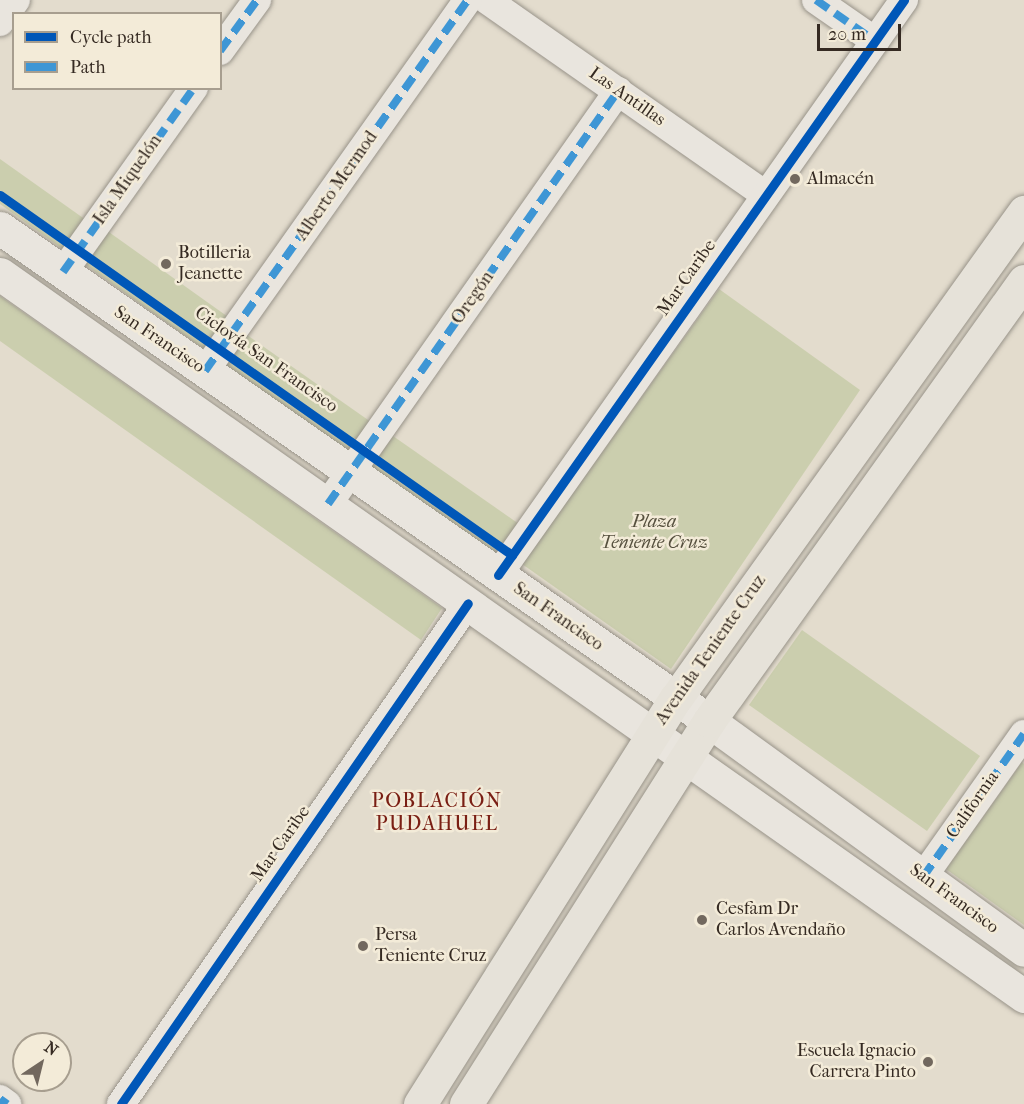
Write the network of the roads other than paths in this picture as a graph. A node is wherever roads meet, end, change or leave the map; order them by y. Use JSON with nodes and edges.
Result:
{"nodes":[{"id":1,"x":16,"y":0,"type":"edge"},
{"id":2,"x":257,"y":0,"type":"edge"},
{"id":3,"x":468,"y":0,"type":"edge"},
{"id":4,"x":487,"y":0,"type":"edge"},
{"id":5,"x":816,"y":0,"type":"edge"},
{"id":6,"x":904,"y":0,"type":"edge"},
{"id":7,"x":0,"y":22,"type":"edge"},
{"id":8,"x":875,"y":41,"type":"junction"},
{"id":9,"x":222,"y":48,"type":"edge"},
{"id":10,"x":193,"y":90,"type":"edge"},
{"id":11,"x":618,"y":91,"type":"junction"},
{"id":12,"x":766,"y":195,"type":"junction"},
{"id":13,"x":1024,"y":212,"type":"edge"},
{"id":14,"x":0,"y":228,"type":"edge"},
{"id":15,"x":63,"y":272,"type":"junction"},
{"id":16,"x":0,"y":274,"type":"edge"},
{"id":17,"x":1024,"y":281,"type":"edge"},
{"id":18,"x":205,"y":371,"type":"junction"},
{"id":19,"x":350,"y":472,"type":"junction"},
{"id":20,"x":327,"y":504,"type":"junction"},
{"id":21,"x":498,"y":575,"type":"junction"},
{"id":22,"x":468,"y":603,"type":"junction"},
{"id":23,"x":676,"y":698,"type":"junction"},
{"id":24,"x":709,"y":721,"type":"junction"},
{"id":25,"x":652,"y":733,"type":"junction"},
{"id":26,"x":1024,"y":734,"type":"edge"},
{"id":27,"x":685,"y":756,"type":"junction"},
{"id":28,"x":923,"y":877,"type":"junction"},
{"id":29,"x":1024,"y":950,"type":"edge"},
{"id":30,"x":1024,"y":996,"type":"edge"},
{"id":31,"x":0,"y":1099,"type":"edge"},
{"id":32,"x":8,"y":1104,"type":"edge"},
{"id":33,"x":121,"y":1104,"type":"edge"},
{"id":34,"x":420,"y":1104,"type":"edge"},
{"id":35,"x":466,"y":1104,"type":"edge"}],
"edges":[{"from":1,"to":7,"type":"street"},
{"from":2,"to":9,"type":"street"},
{"from":3,"to":18,"type":"street","name":"Alberto Mermod"},
{"from":4,"to":11,"type":"street","name":"Las Antillas"},
{"from":5,"to":8,"type":"street"},
{"from":6,"to":8,"type":"street","name":"Mar Caribe"},
{"from":8,"to":12,"type":"street","name":"Mar Caribe"},
{"from":10,"to":15,"type":"street","name":"Isla Miquelón"},
{"from":11,"to":12,"type":"street","name":"Las Antillas"},
{"from":11,"to":19,"type":"street","name":"Oregón"},
{"from":12,"to":21,"type":"street","name":"Mar Caribe"},
{"from":13,"to":23,"type":"main road","name":"Avenida Teniente Cruz"},
{"from":14,"to":15,"type":"main road","name":"San Francisco"},
{"from":15,"to":18,"type":"main road","name":"San Francisco"},
{"from":16,"to":20,"type":"main road","name":"San Francisco"},
{"from":17,"to":24,"type":"main road"},
{"from":18,"to":19,"type":"main road","name":"San Francisco"},
{"from":19,"to":20,"type":"street","name":"Oregón"},
{"from":19,"to":21,"type":"main road","name":"San Francisco"},
{"from":20,"to":22,"type":"main road","name":"San Francisco"},
{"from":21,"to":23,"type":"main road","name":"San Francisco"},
{"from":22,"to":25,"type":"main road","name":"San Francisco"},
{"from":22,"to":33,"type":"street","name":"Mar Caribe"},
{"from":23,"to":24,"type":"main road","name":"San Francisco"},
{"from":23,"to":25,"type":"main road","name":"Avenida Teniente Cruz"},
{"from":24,"to":27,"type":"main road"},
{"from":24,"to":28,"type":"main road","name":"San Francisco"},
{"from":25,"to":27,"type":"main road","name":"San Francisco"},
{"from":25,"to":34,"type":"main road","name":"Avenida Teniente Cruz"},
{"from":26,"to":28,"type":"street","name":"California"},
{"from":27,"to":30,"type":"main road","name":"San Francisco"},
{"from":27,"to":35,"type":"main road"},
{"from":28,"to":29,"type":"main road","name":"San Francisco"},
{"from":31,"to":32,"type":"street"}]}
